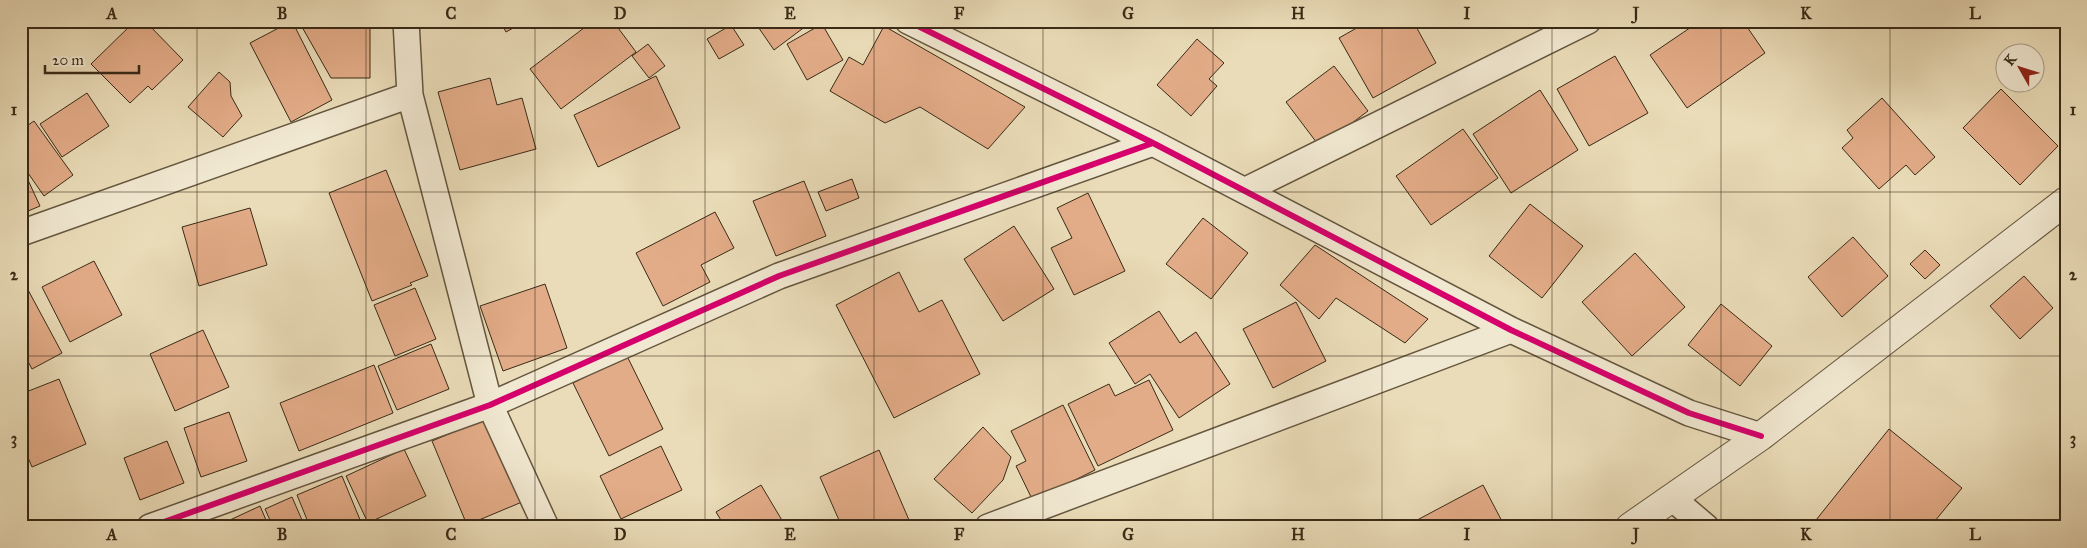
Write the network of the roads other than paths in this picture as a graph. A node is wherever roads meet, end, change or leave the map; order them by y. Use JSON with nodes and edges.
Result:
{"nodes":[{"id":1,"x":406,"y":21,"type":"edge"},
{"id":2,"x":908,"y":21,"type":"edge"},
{"id":3,"x":1588,"y":21,"type":"edge"},
{"id":4,"x":410,"y":95,"type":"junction"},
{"id":5,"x":1153,"y":143,"type":"junction"},
{"id":6,"x":1246,"y":190,"type":"junction"},
{"id":7,"x":2066,"y":201,"type":"edge"},
{"id":8,"x":21,"y":233,"type":"edge"},
{"id":9,"x":1511,"y":330,"type":"junction"},
{"id":10,"x":490,"y":405,"type":"junction"},
{"id":11,"x":1761,"y":436,"type":"junction"},
{"id":12,"x":1672,"y":498,"type":"junction"},
{"id":13,"x":999,"y":525,"type":"edge"},
{"id":14,"x":150,"y":527,"type":"edge"},
{"id":15,"x":546,"y":527,"type":"edge"},
{"id":16,"x":1630,"y":527,"type":"edge"},
{"id":17,"x":1706,"y":527,"type":"edge"}],
"edges":[{"from":1,"to":4,"type":"street"},
{"from":2,"to":5,"type":"street"},
{"from":3,"to":6,"type":"street"},
{"from":4,"to":8,"type":"street"},
{"from":4,"to":10,"type":"street"},
{"from":5,"to":6,"type":"street"},
{"from":5,"to":10,"type":"street"},
{"from":6,"to":9,"type":"street"},
{"from":7,"to":11,"type":"street"},
{"from":9,"to":11,"type":"street"},
{"from":9,"to":13,"type":"street"},
{"from":10,"to":14,"type":"street"},
{"from":10,"to":15,"type":"street"},
{"from":11,"to":12,"type":"street"},
{"from":12,"to":16,"type":"street"},
{"from":12,"to":17,"type":"street"}]}
